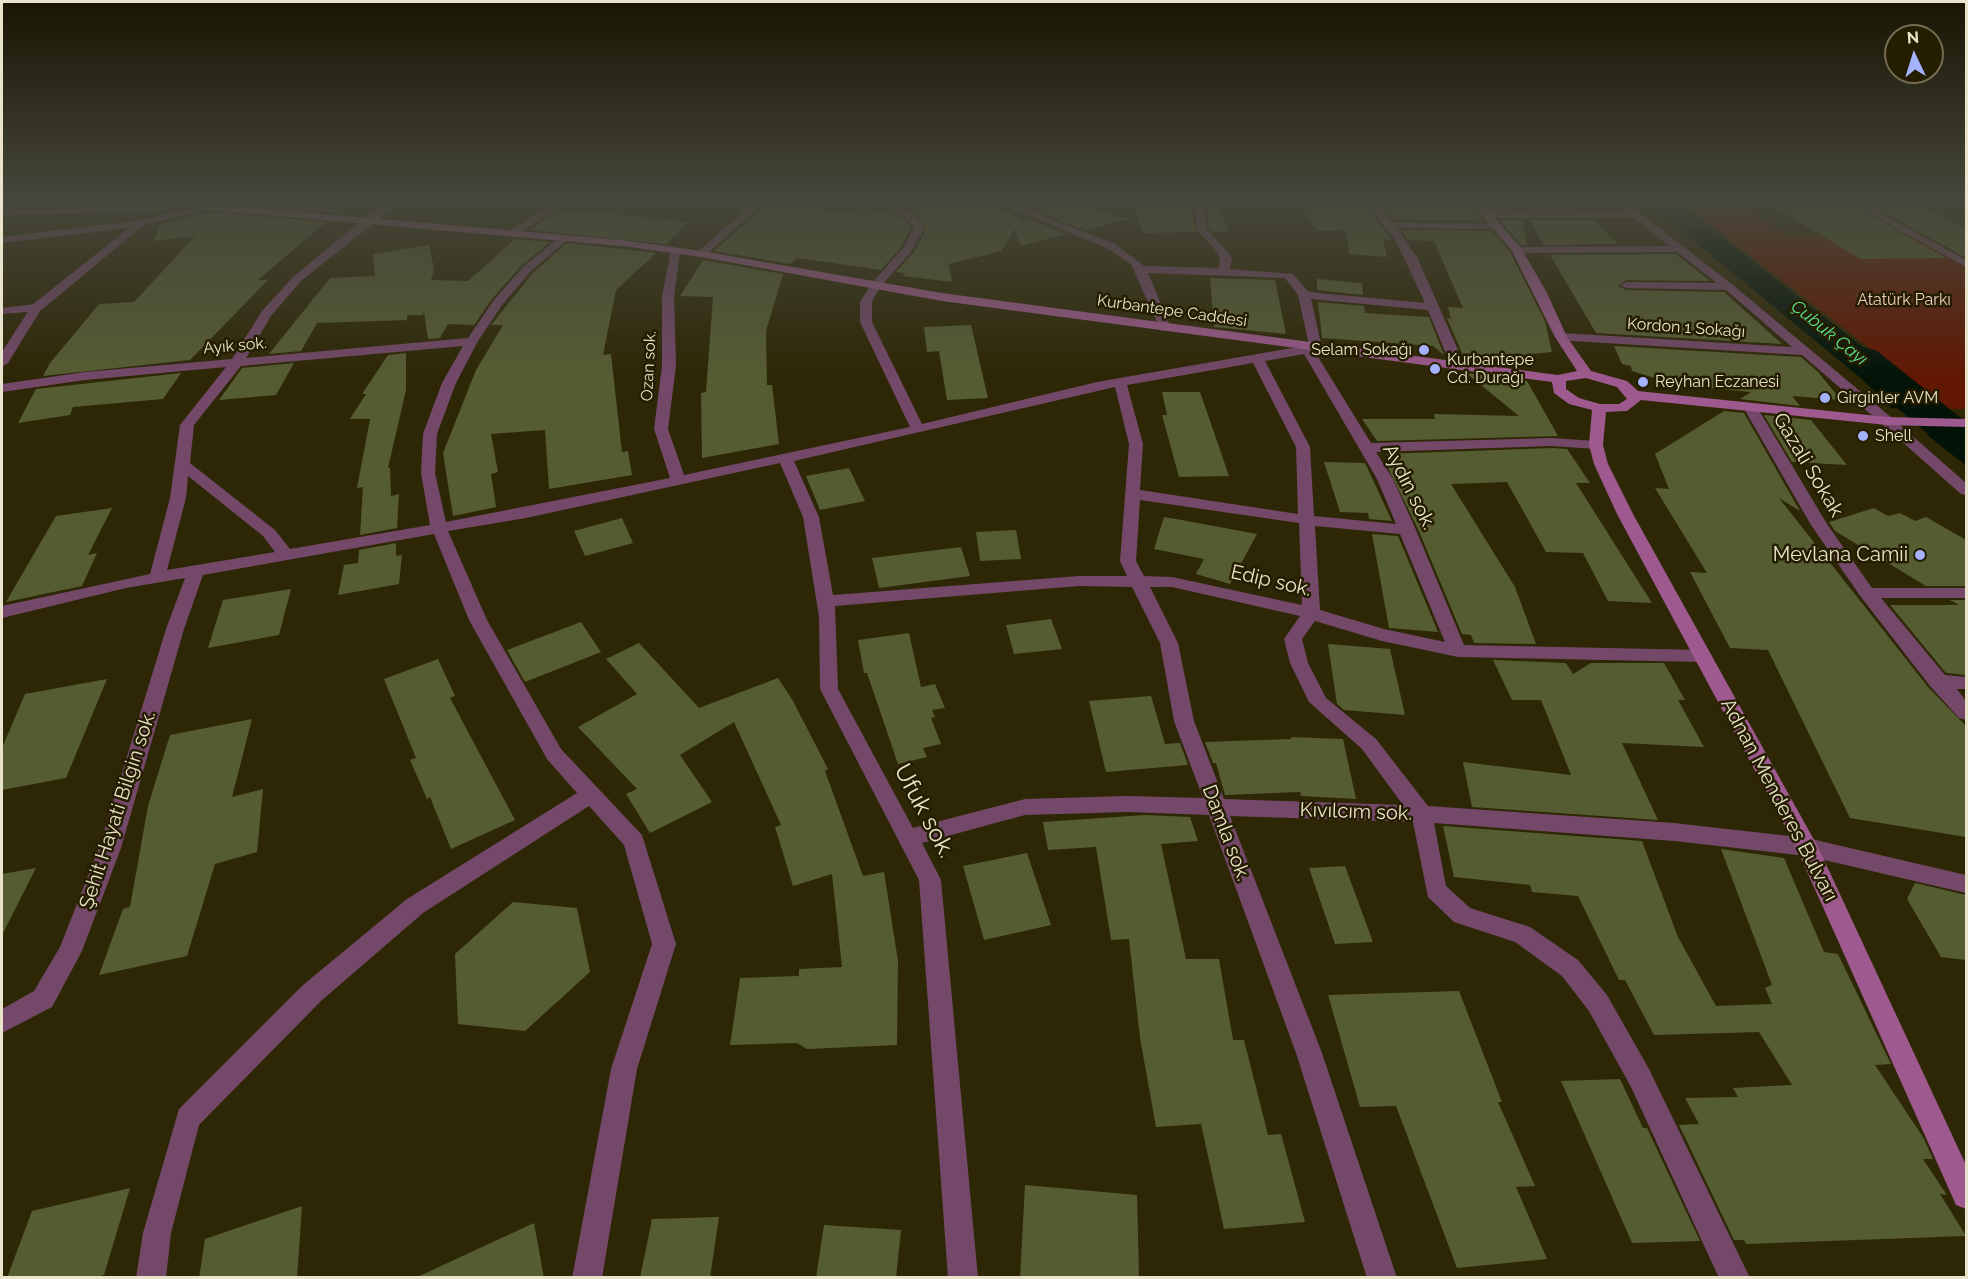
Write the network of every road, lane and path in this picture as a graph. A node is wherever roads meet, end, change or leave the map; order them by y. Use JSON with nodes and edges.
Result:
{"nodes":[{"id":1,"x":96,"y":260,"type":"edge"},
{"id":2,"x":320,"y":260,"type":"edge"},
{"id":3,"x":538,"y":260,"type":"edge"},
{"id":4,"x":674,"y":260,"type":"edge"},
{"id":5,"x":732,"y":260,"type":"edge"},
{"id":6,"x":898,"y":260,"type":"edge"},
{"id":7,"x":1129,"y":260,"type":"edge"},
{"id":8,"x":1226,"y":260,"type":"edge"},
{"id":9,"x":1412,"y":260,"type":"edge"},
{"id":10,"x":1522,"y":260,"type":"edge"},
{"id":11,"x":1694,"y":260,"type":"edge"},
{"id":12,"x":1141,"y":269,"type":"junction"},
{"id":13,"x":1224,"y":270,"type":"junction"},
{"id":14,"x":1626,"y":285,"type":"dead end"},
{"id":15,"x":875,"y":286,"type":"junction"},
{"id":16,"x":1729,"y":287,"type":"junction"},
{"id":17,"x":1304,"y":294,"type":"junction"},
{"id":18,"x":1433,"y":307,"type":"junction"},
{"id":19,"x":36,"y":308,"type":"junction"},
{"id":20,"x":2,"y":311,"type":"edge"},
{"id":21,"x":1165,"y":328,"type":"junction"},
{"id":22,"x":1562,"y":337,"type":"junction"},
{"id":23,"x":472,"y":341,"type":"junction"},
{"id":24,"x":1312,"y":349,"type":"junction"},
{"id":25,"x":1808,"y":352,"type":"junction"},
{"id":26,"x":1257,"y":358,"type":"junction"},
{"id":27,"x":2,"y":363,"type":"edge"},
{"id":28,"x":236,"y":363,"type":"junction"},
{"id":29,"x":1458,"y":366,"type":"junction"},
{"id":30,"x":1586,"y":374,"type":"junction"},
{"id":31,"x":1560,"y":379,"type":"junction"},
{"id":32,"x":1120,"y":382,"type":"junction"},
{"id":33,"x":2,"y":388,"type":"edge"},
{"id":34,"x":1634,"y":395,"type":"junction"},
{"id":35,"x":1750,"y":407,"type":"junction"},
{"id":36,"x":1599,"y":408,"type":"junction"},
{"id":37,"x":1887,"y":421,"type":"junction"},
{"id":38,"x":1966,"y":423,"type":"edge"},
{"id":39,"x":918,"y":429,"type":"junction"},
{"id":40,"x":1596,"y":445,"type":"junction"},
{"id":41,"x":1366,"y":448,"type":"junction"},
{"id":42,"x":785,"y":458,"type":"junction"},
{"id":43,"x":182,"y":464,"type":"junction"},
{"id":44,"x":678,"y":480,"type":"junction"},
{"id":45,"x":1966,"y":491,"type":"edge"},
{"id":46,"x":1134,"y":494,"type":"junction"},
{"id":47,"x":1307,"y":520,"type":"junction"},
{"id":48,"x":438,"y":528,"type":"junction"},
{"id":49,"x":1408,"y":530,"type":"junction"},
{"id":50,"x":286,"y":555,"type":"junction"},
{"id":51,"x":196,"y":571,"type":"junction"},
{"id":52,"x":157,"y":578,"type":"junction"},
{"id":53,"x":1138,"y":580,"type":"junction"},
{"id":54,"x":1867,"y":592,"type":"junction"},
{"id":55,"x":1966,"y":593,"type":"edge"},
{"id":56,"x":825,"y":602,"type":"junction"},
{"id":57,"x":2,"y":612,"type":"edge"},
{"id":58,"x":1311,"y":614,"type":"junction"},
{"id":59,"x":1458,"y":651,"type":"junction"},
{"id":60,"x":1703,"y":656,"type":"junction"},
{"id":61,"x":1937,"y":681,"type":"junction"},
{"id":62,"x":1966,"y":683,"type":"edge"},
{"id":63,"x":1966,"y":713,"type":"edge"},
{"id":64,"x":591,"y":794,"type":"junction"},
{"id":65,"x":1216,"y":807,"type":"junction"},
{"id":66,"x":1422,"y":814,"type":"junction"},
{"id":67,"x":908,"y":838,"type":"junction"},
{"id":68,"x":1807,"y":847,"type":"junction"},
{"id":69,"x":1966,"y":884,"type":"edge"},
{"id":70,"x":2,"y":1022,"type":"edge"},
{"id":71,"x":1966,"y":1195,"type":"edge"},
{"id":72,"x":152,"y":1278,"type":"edge"},
{"id":73,"x":587,"y":1278,"type":"edge"},
{"id":74,"x":963,"y":1278,"type":"edge"},
{"id":75,"x":1382,"y":1278,"type":"edge"},
{"id":76,"x":1735,"y":1278,"type":"edge"}],
"edges":[{"from":1,"to":19,"type":"street"},
{"from":2,"to":28,"type":"street"},
{"from":3,"to":23,"type":"street"},
{"from":4,"to":44,"type":"street","name":"Ozan sok."},
{"from":5,"to":15,"type":"main road","name":"Kurbantepe Caddesi"},
{"from":6,"to":15,"type":"street"},
{"from":7,"to":12,"type":"street"},
{"from":8,"to":13,"type":"street"},
{"from":9,"to":18,"type":"street"},
{"from":10,"to":22,"type":"main road"},
{"from":11,"to":16,"type":"street"},
{"from":12,"to":13,"type":"street"},
{"from":12,"to":21,"type":"street"},
{"from":13,"to":17,"type":"street"},
{"from":14,"to":16,"type":"street"},
{"from":15,"to":21,"type":"main road","name":"Kurbantepe Caddesi"},
{"from":15,"to":39,"type":"street"},
{"from":16,"to":25,"type":"street"},
{"from":17,"to":18,"type":"street"},
{"from":17,"to":24,"type":"street","name":"Aydın sok."},
{"from":18,"to":29,"type":"street"},
{"from":19,"to":20,"type":"street"},
{"from":19,"to":27,"type":"street"},
{"from":21,"to":24,"type":"main road","name":"Kurbantepe Caddesi"},
{"from":22,"to":25,"type":"street","name":"Kordon 1 Sokağı"},
{"from":22,"to":30,"type":"main road"},
{"from":23,"to":28,"type":"street","name":"Ayık sok."},
{"from":23,"to":48,"type":"street"},
{"from":24,"to":26,"type":"street"},
{"from":24,"to":29,"type":"main road","name":"Kurbantepe Caddesi"},
{"from":24,"to":41,"type":"street","name":"Aydın sok."},
{"from":25,"to":37,"type":"street"},
{"from":26,"to":32,"type":"street"},
{"from":26,"to":47,"type":"street"},
{"from":28,"to":33,"type":"street","name":"Ayık sok."},
{"from":28,"to":43,"type":"street"},
{"from":29,"to":31,"type":"main road","name":"Kurbantepe Caddesi"},
{"from":30,"to":31,"type":"main road","name":"Kurbantepe Caddesi"},
{"from":30,"to":34,"type":"main road"},
{"from":31,"to":36,"type":"main road"},
{"from":32,"to":39,"type":"street"},
{"from":32,"to":46,"type":"street","name":"Damla sok."},
{"from":34,"to":35,"type":"main road"},
{"from":34,"to":36,"type":"main road"},
{"from":35,"to":37,"type":"main road"},
{"from":35,"to":54,"type":"street","name":"Gazali Sokak"},
{"from":36,"to":40,"type":"main road","name":"Adnan Menderes Bulvarı"},
{"from":37,"to":38,"type":"main road"},
{"from":37,"to":45,"type":"street"},
{"from":39,"to":42,"type":"street"},
{"from":40,"to":41,"type":"street"},
{"from":40,"to":60,"type":"main road","name":"Adnan Menderes Bulvarı"},
{"from":41,"to":49,"type":"street","name":"Aydın sok."},
{"from":42,"to":44,"type":"street"},
{"from":42,"to":56,"type":"street","name":"Ufuk sok."},
{"from":43,"to":50,"type":"street"},
{"from":43,"to":52,"type":"street"},
{"from":44,"to":48,"type":"street"},
{"from":46,"to":47,"type":"street"},
{"from":46,"to":53,"type":"street","name":"Damla sok."},
{"from":47,"to":49,"type":"street"},
{"from":47,"to":58,"type":"street"},
{"from":48,"to":50,"type":"street"},
{"from":48,"to":64,"type":"street"},
{"from":49,"to":59,"type":"street","name":"Aydın sok."},
{"from":50,"to":51,"type":"street"},
{"from":51,"to":52,"type":"street"},
{"from":51,"to":70,"type":"street","name":"Şehit Hayati Bilgin sok."},
{"from":52,"to":57,"type":"street"},
{"from":53,"to":56,"type":"street","name":"Edip sok."},
{"from":53,"to":58,"type":"street","name":"Edip sok."},
{"from":53,"to":65,"type":"street","name":"Damla sok."},
{"from":54,"to":55,"type":"street"},
{"from":54,"to":61,"type":"street","name":"Gazali Sokak"},
{"from":56,"to":67,"type":"street","name":"Ufuk sok."},
{"from":58,"to":59,"type":"street","name":"Edip sok."},
{"from":58,"to":66,"type":"street"},
{"from":59,"to":60,"type":"street","name":"Edip sok."},
{"from":60,"to":68,"type":"main road","name":"Adnan Menderes Bulvarı"},
{"from":61,"to":62,"type":"street"},
{"from":61,"to":63,"type":"street","name":"Gazali Sokak"},
{"from":64,"to":72,"type":"street"},
{"from":64,"to":73,"type":"street"},
{"from":65,"to":66,"type":"street","name":"Kıvılcım sok."},
{"from":65,"to":67,"type":"street","name":"Kıvılcım sok."},
{"from":65,"to":75,"type":"street","name":"Damla sok."},
{"from":66,"to":68,"type":"street","name":"Kıvılcım sok."},
{"from":66,"to":76,"type":"street"},
{"from":67,"to":74,"type":"street","name":"Ufuk sok."},
{"from":68,"to":69,"type":"street","name":"Kıvılcım sok."},
{"from":68,"to":71,"type":"main road","name":"Adnan Menderes Bulvarı"}]}
